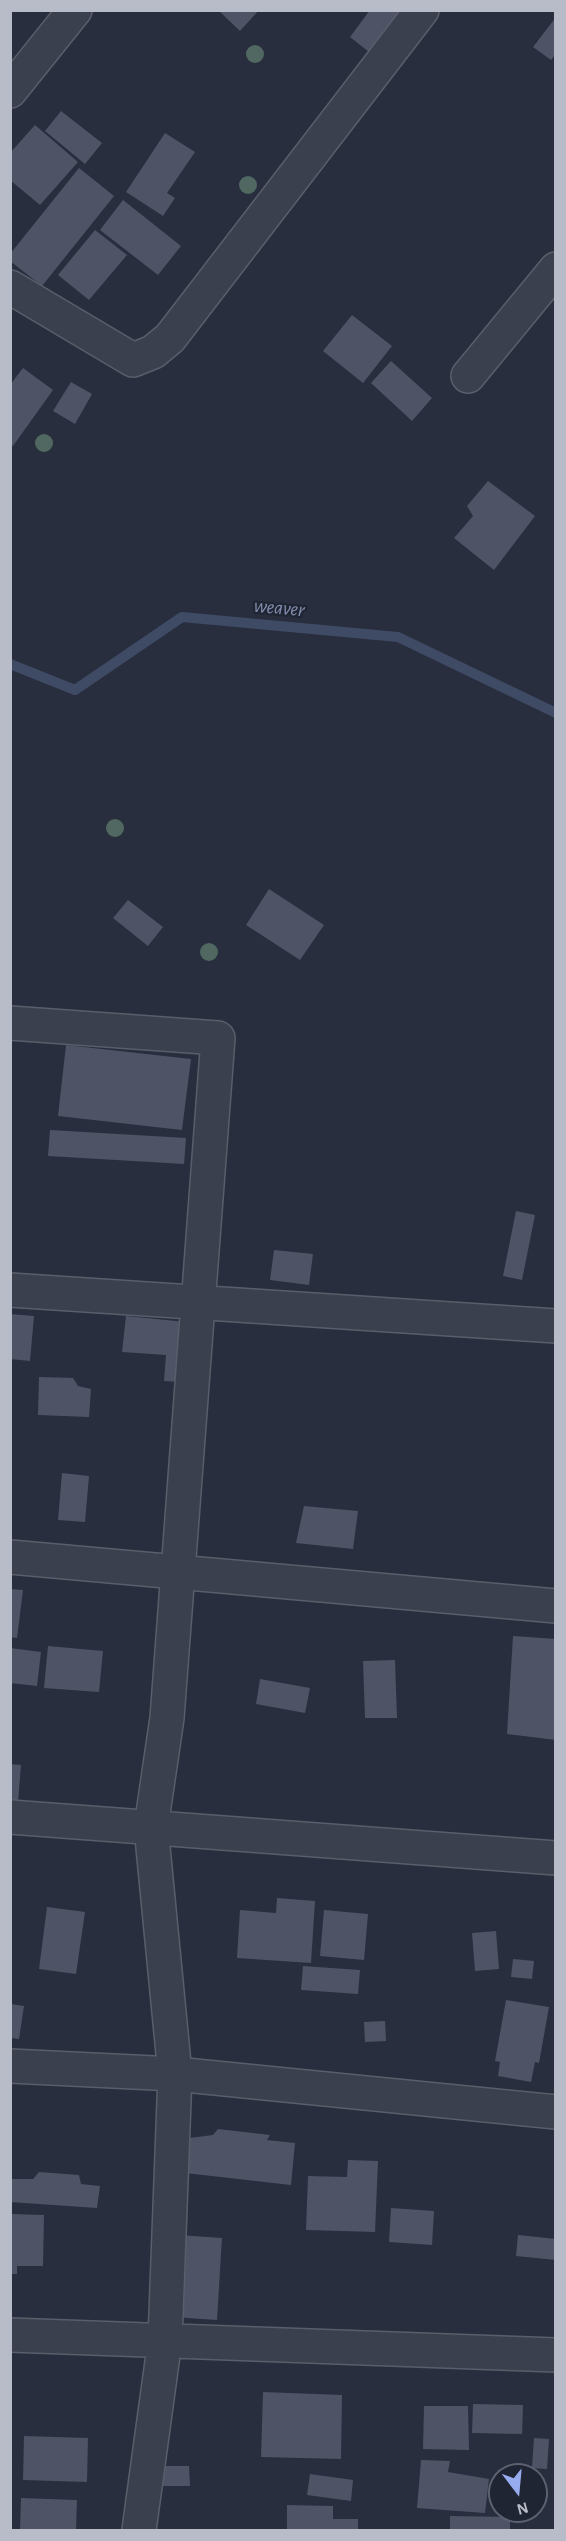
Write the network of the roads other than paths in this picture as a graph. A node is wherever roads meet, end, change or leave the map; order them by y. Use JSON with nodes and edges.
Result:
{"nodes":[{"id":1,"x":75,"y":10,"type":"edge"},
{"id":2,"x":422,"y":10,"type":"edge"},
{"id":3,"x":10,"y":91,"type":"edge"},
{"id":4,"x":555,"y":269,"type":"edge"},
{"id":5,"x":10,"y":287,"type":"edge"},
{"id":6,"x":468,"y":376,"type":"dead end"},
{"id":7,"x":10,"y":1023,"type":"edge"},
{"id":8,"x":10,"y":1290,"type":"edge"},
{"id":9,"x":199,"y":1303,"type":"junction"},
{"id":10,"x":555,"y":1326,"type":"edge"},
{"id":11,"x":10,"y":1557,"type":"edge"},
{"id":12,"x":179,"y":1570,"type":"junction"},
{"id":13,"x":555,"y":1606,"type":"edge"},
{"id":14,"x":10,"y":1817,"type":"edge"},
{"id":15,"x":151,"y":1827,"type":"junction"},
{"id":16,"x":555,"y":1858,"type":"edge"},
{"id":17,"x":10,"y":2066,"type":"edge"},
{"id":18,"x":175,"y":2074,"type":"junction"},
{"id":19,"x":555,"y":2112,"type":"edge"},
{"id":20,"x":10,"y":2335,"type":"edge"},
{"id":21,"x":165,"y":2340,"type":"junction"},
{"id":22,"x":555,"y":2355,"type":"edge"},
{"id":23,"x":139,"y":2530,"type":"edge"}],
"edges":[{"from":1,"to":3,"type":"street"},
{"from":2,"to":5,"type":"street"},
{"from":4,"to":6,"type":"street"},
{"from":7,"to":9,"type":"street"},
{"from":8,"to":9,"type":"street"},
{"from":9,"to":10,"type":"street"},
{"from":9,"to":12,"type":"street"},
{"from":11,"to":12,"type":"street"},
{"from":12,"to":13,"type":"street"},
{"from":12,"to":15,"type":"street"},
{"from":14,"to":15,"type":"street"},
{"from":15,"to":16,"type":"street"},
{"from":15,"to":18,"type":"street"},
{"from":17,"to":18,"type":"street"},
{"from":18,"to":19,"type":"street"},
{"from":18,"to":21,"type":"street"},
{"from":20,"to":21,"type":"street"},
{"from":21,"to":22,"type":"street"},
{"from":21,"to":23,"type":"street"}]}
